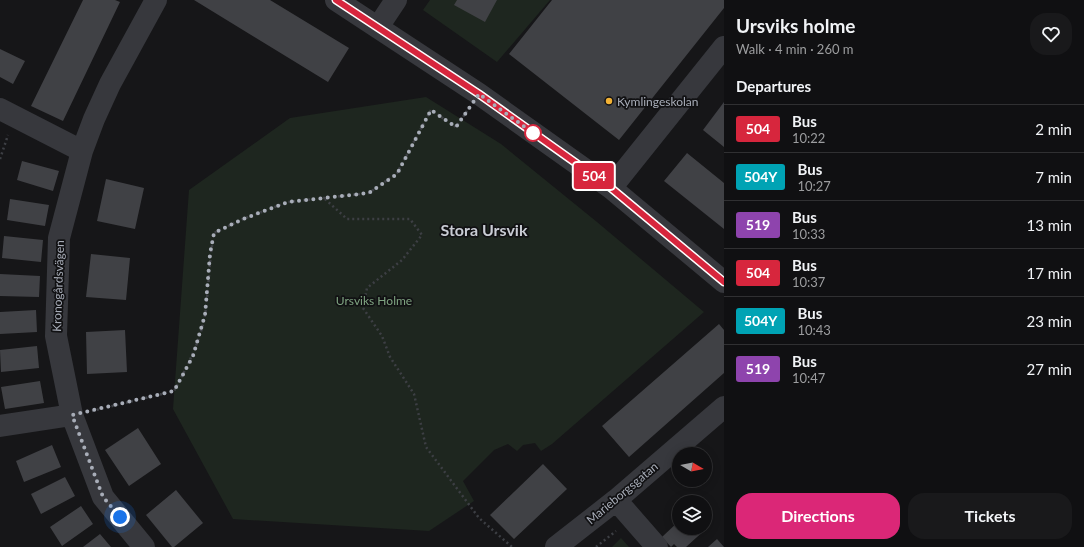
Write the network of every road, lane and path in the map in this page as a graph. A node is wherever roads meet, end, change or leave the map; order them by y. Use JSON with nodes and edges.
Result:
{"nodes":[{"id":1,"x":156,"y":0,"type":"edge"},
{"id":2,"x":336,"y":0,"type":"edge"},
{"id":3,"x":396,"y":0,"type":"edge"},
{"id":4,"x":378,"y":27,"type":"junction"},
{"id":5,"x":724,"y":47,"type":"edge"},
{"id":6,"x":479,"y":94,"type":"junction"},
{"id":7,"x":0,"y":109,"type":"edge"},
{"id":8,"x":82,"y":151,"type":"junction"},
{"id":9,"x":611,"y":188,"type":"junction"},
{"id":10,"x":324,"y":199,"type":"junction"},
{"id":11,"x":724,"y":282,"type":"edge"},
{"id":12,"x":724,"y":407,"type":"edge"},
{"id":13,"x":72,"y":415,"type":"junction"},
{"id":14,"x":0,"y":426,"type":"edge"},
{"id":15,"x":616,"y":500,"type":"junction"},
{"id":16,"x":144,"y":547,"type":"edge"},
{"id":17,"x":512,"y":547,"type":"edge"},
{"id":18,"x":556,"y":547,"type":"edge"},
{"id":19,"x":657,"y":547,"type":"edge"}],
"edges":[{"from":1,"to":8,"type":"street","name":"Kronogårdsvägen"},
{"from":2,"to":4,"type":"street"},
{"from":3,"to":4,"type":"street"},
{"from":4,"to":6,"type":"street"},
{"from":5,"to":9,"type":"street"},
{"from":6,"to":9,"type":"street"},
{"from":6,"to":10,"type":"path"},
{"from":7,"to":8,"type":"street"},
{"from":8,"to":13,"type":"street","name":"Kronogårdsvägen"},
{"from":9,"to":11,"type":"street"},
{"from":10,"to":13,"type":"path"},
{"from":10,"to":17,"type":"path"},
{"from":12,"to":15,"type":"street","name":"Marieborgsgatan"},
{"from":13,"to":14,"type":"street"},
{"from":13,"to":16,"type":"street","name":"Kronogårdsvägen"},
{"from":15,"to":18,"type":"street","name":"Marieborgsgatan"},
{"from":15,"to":19,"type":"street"}]}
